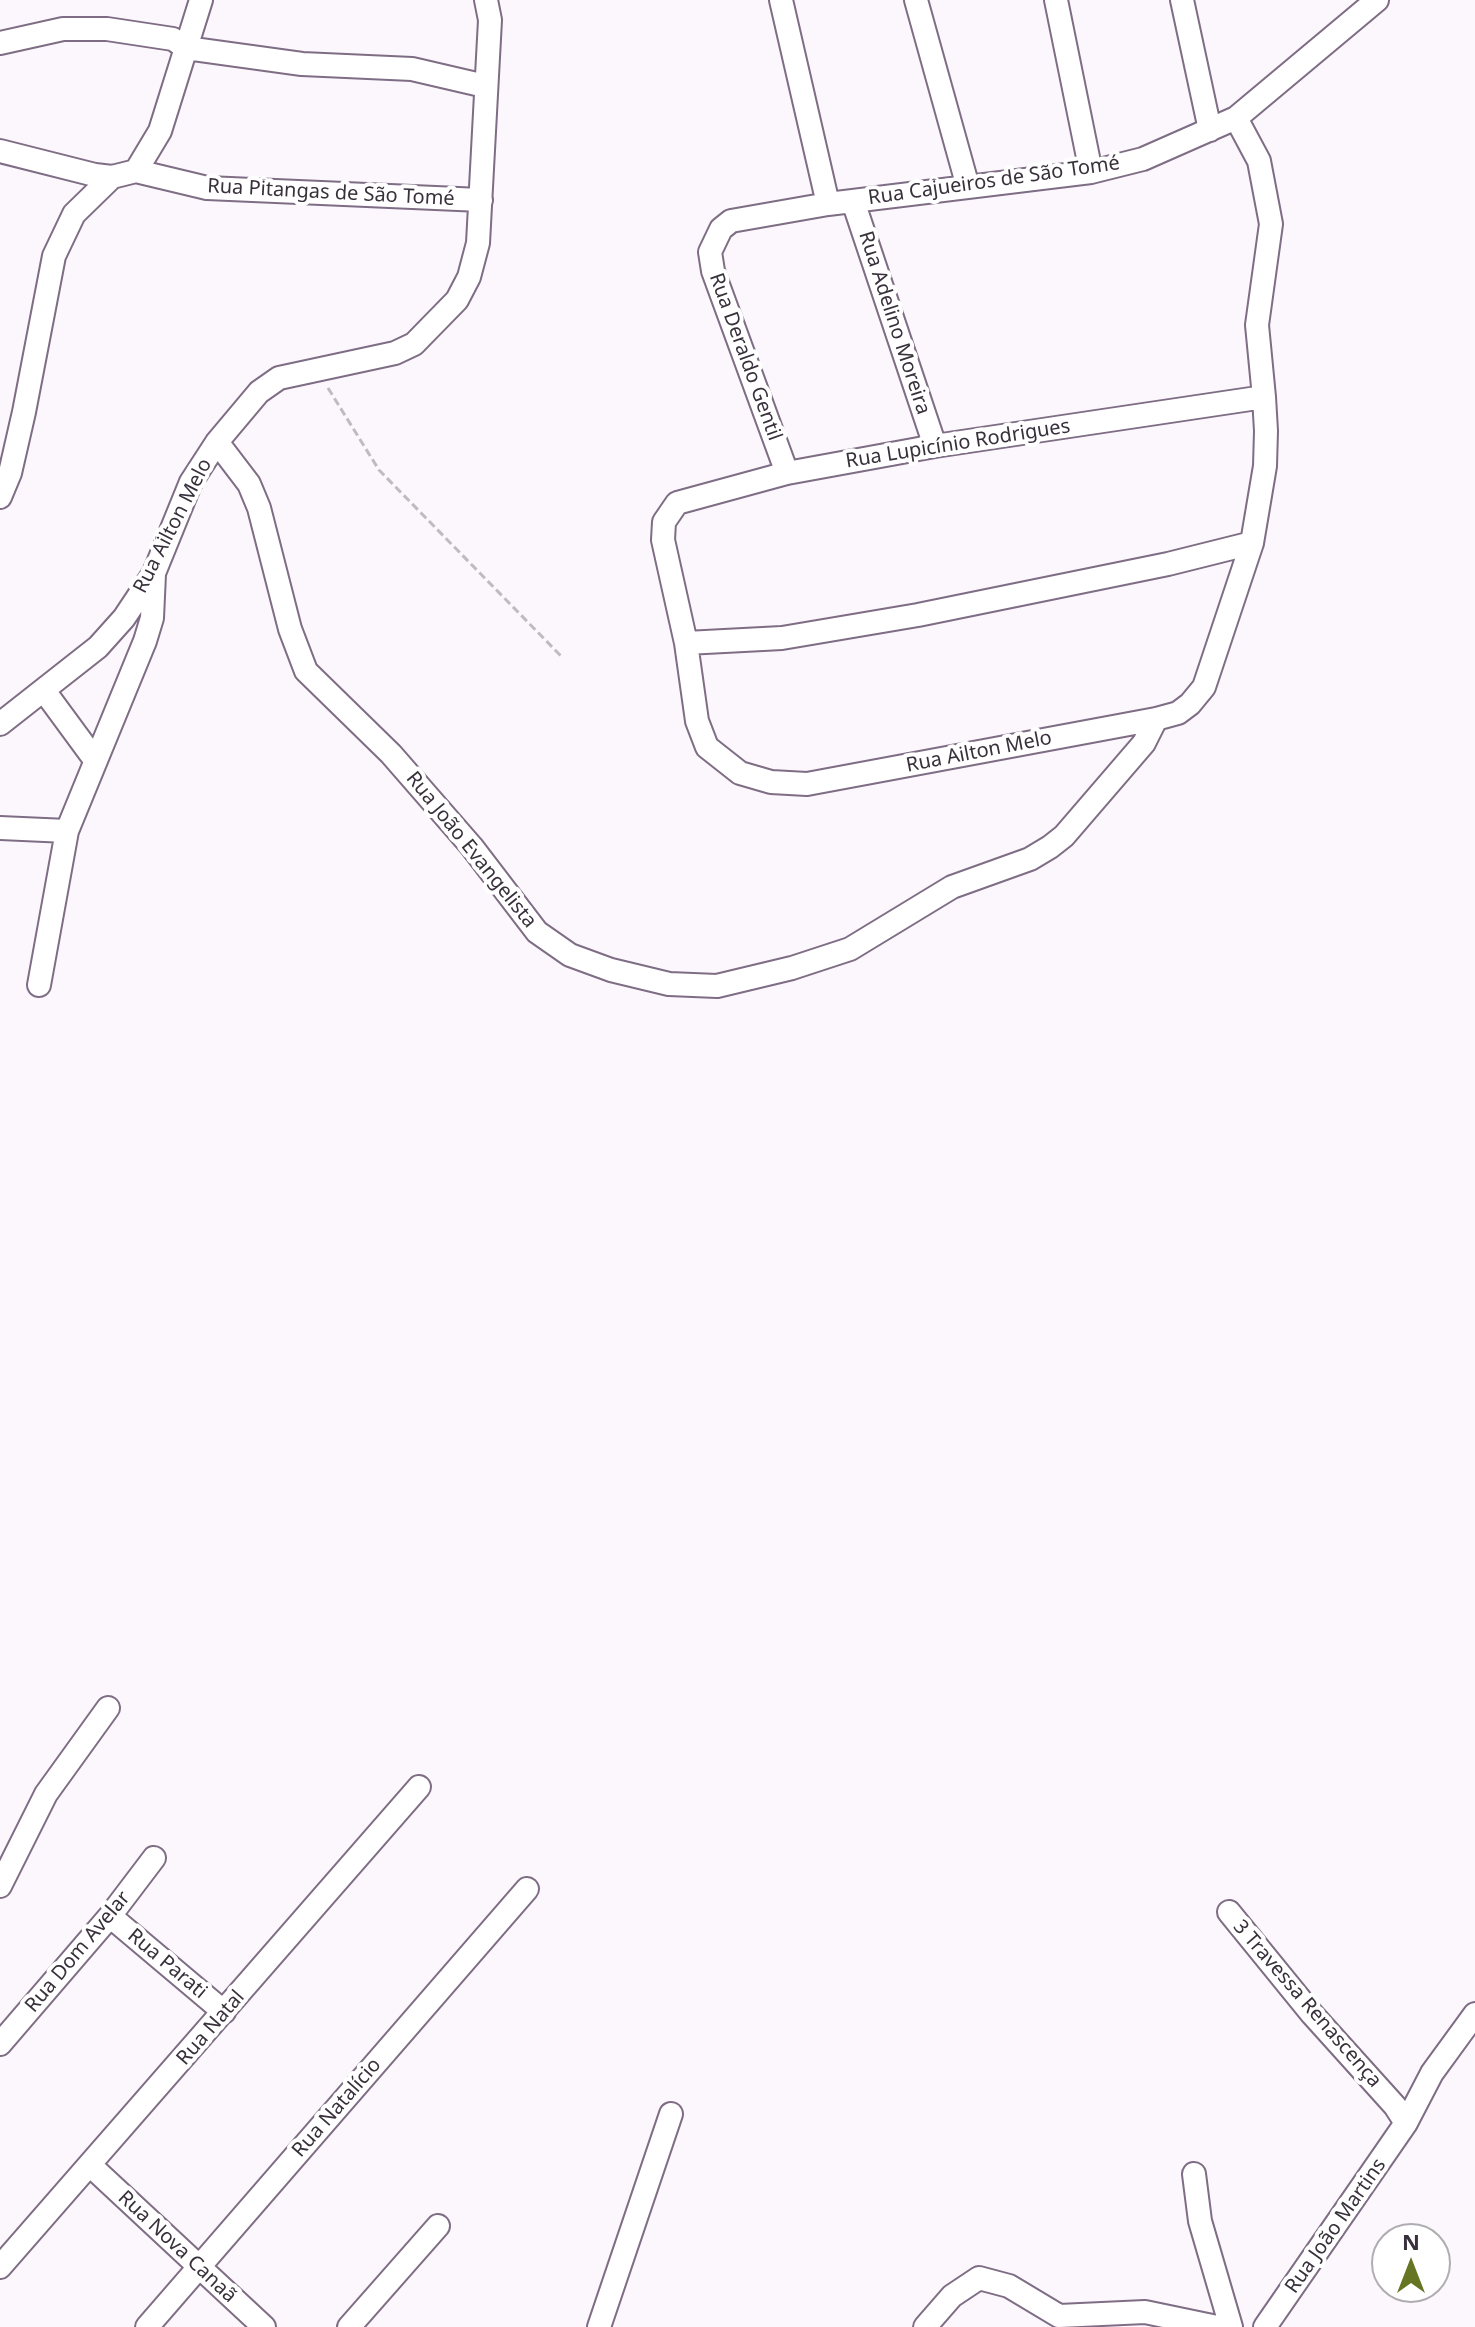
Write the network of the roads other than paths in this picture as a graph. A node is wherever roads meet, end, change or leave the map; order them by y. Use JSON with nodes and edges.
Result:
{"nodes":[{"id":1,"x":201,"y":0,"type":"edge"},
{"id":2,"x":486,"y":0,"type":"edge"},
{"id":3,"x":781,"y":0,"type":"edge"},
{"id":4,"x":916,"y":0,"type":"edge"},
{"id":5,"x":1056,"y":0,"type":"edge"},
{"id":6,"x":1182,"y":0,"type":"edge"},
{"id":7,"x":1377,"y":0,"type":"edge"},
{"id":8,"x":0,"y":43,"type":"edge"},
{"id":9,"x":186,"y":48,"type":"junction"},
{"id":10,"x":485,"y":86,"type":"junction"},
{"id":11,"x":1236,"y":118,"type":"junction"},
{"id":12,"x":1210,"y":130,"type":"junction"},
{"id":13,"x":0,"y":151,"type":"edge"},
{"id":14,"x":136,"y":171,"type":"junction"},
{"id":15,"x":1091,"y":172,"type":"junction"},
{"id":16,"x":112,"y":177,"type":"junction"},
{"id":17,"x":968,"y":187,"type":"junction"},
{"id":18,"x":481,"y":200,"type":"junction"},
{"id":19,"x":853,"y":201,"type":"junction"},
{"id":20,"x":828,"y":204,"type":"junction"},
{"id":21,"x":714,"y":241,"type":"joint"},
{"id":22,"x":1264,"y":397,"type":"junction"},
{"id":23,"x":217,"y":442,"type":"junction"},
{"id":24,"x":935,"y":446,"type":"junction"},
{"id":25,"x":787,"y":473,"type":"junction"},
{"id":26,"x":0,"y":497,"type":"edge"},
{"id":27,"x":664,"y":522,"type":"joint"},
{"id":28,"x":1252,"y":543,"type":"junction"},
{"id":29,"x":154,"y":573,"type":"junction"},
{"id":30,"x":686,"y":643,"type":"junction"},
{"id":31,"x":45,"y":692,"type":"junction"},
{"id":32,"x":1156,"y":719,"type":"junction"},
{"id":33,"x":0,"y":724,"type":"edge"},
{"id":34,"x":95,"y":760,"type":"junction"},
{"id":35,"x":0,"y":828,"type":"edge"},
{"id":36,"x":67,"y":831,"type":"junction"},
{"id":37,"x":39,"y":985,"type":"dead end"},
{"id":38,"x":108,"y":1708,"type":"dead end"},
{"id":39,"x":419,"y":1787,"type":"dead end"},
{"id":40,"x":154,"y":1858,"type":"dead end"},
{"id":41,"x":0,"y":1886,"type":"edge"},
{"id":42,"x":527,"y":1889,"type":"dead end"},
{"id":43,"x":1229,"y":1912,"type":"dead end"},
{"id":44,"x":110,"y":1916,"type":"junction"},
{"id":45,"x":224,"y":2012,"type":"junction"},
{"id":46,"x":1475,"y":2014,"type":"edge"},
{"id":47,"x":0,"y":2044,"type":"edge"},
{"id":48,"x":671,"y":2114,"type":"dead end"},
{"id":49,"x":1406,"y":2123,"type":"junction"},
{"id":50,"x":91,"y":2166,"type":"junction"},
{"id":51,"x":1194,"y":2174,"type":"dead end"},
{"id":52,"x":438,"y":2226,"type":"dead end"},
{"id":53,"x":0,"y":2267,"type":"edge"},
{"id":54,"x":198,"y":2268,"type":"junction"},
{"id":55,"x":1056,"y":2321,"type":"edge"},
{"id":56,"x":147,"y":2327,"type":"edge"},
{"id":57,"x":264,"y":2327,"type":"edge"},
{"id":58,"x":349,"y":2327,"type":"edge"},
{"id":59,"x":599,"y":2327,"type":"edge"},
{"id":60,"x":925,"y":2327,"type":"edge"},
{"id":61,"x":1217,"y":2327,"type":"edge"},
{"id":62,"x":1231,"y":2327,"type":"edge"},
{"id":63,"x":1265,"y":2327,"type":"edge"}],
"edges":[{"from":1,"to":9,"type":"street"},
{"from":2,"to":10,"type":"street","name":"Rua Ailton Melo"},
{"from":3,"to":20,"type":"street"},
{"from":4,"to":17,"type":"street"},
{"from":5,"to":15,"type":"street"},
{"from":6,"to":12,"type":"street"},
{"from":7,"to":11,"type":"street","name":"Rua Cajueiros de São Tomé"},
{"from":8,"to":9,"type":"street"},
{"from":9,"to":10,"type":"street"},
{"from":9,"to":14,"type":"street"},
{"from":10,"to":18,"type":"street","name":"Rua Ailton Melo"},
{"from":11,"to":12,"type":"street","name":"Rua Cajueiros de São Tomé"},
{"from":11,"to":22,"type":"street","name":"Rua Ailton Melo"},
{"from":12,"to":15,"type":"street","name":"Rua Cajueiros de São Tomé"},
{"from":13,"to":16,"type":"street"},
{"from":14,"to":16,"type":"street"},
{"from":14,"to":18,"type":"street","name":"Rua Pitangas de São Tomé"},
{"from":15,"to":17,"type":"street","name":"Rua Cajueiros de São Tomé"},
{"from":16,"to":26,"type":"street"},
{"from":17,"to":19,"type":"street","name":"Rua Cajueiros de São Tomé"},
{"from":18,"to":23,"type":"street","name":"Rua Ailton Melo"},
{"from":19,"to":20,"type":"street","name":"Rua Cajueiros de São Tomé"},
{"from":19,"to":24,"type":"street","name":"Rua Adelino Moreira"},
{"from":20,"to":21,"type":"street","name":"Rua Cajueiros de São Tomé"},
{"from":21,"to":25,"type":"street","name":"Rua Deraldo Gentil"},
{"from":22,"to":24,"type":"street","name":"Rua Lupicínio Rodrigues"},
{"from":22,"to":28,"type":"street","name":"Rua Ailton Melo"},
{"from":23,"to":29,"type":"street","name":"Rua Ailton Melo"},
{"from":23,"to":32,"type":"street","name":"Rua João Evangelista"},
{"from":24,"to":25,"type":"street","name":"Rua Lupicínio Rodrigues"},
{"from":25,"to":27,"type":"street","name":"Rua Lupicínio Rodrigues"},
{"from":27,"to":30,"type":"street","name":"Rua Ailton Melo"},
{"from":28,"to":30,"type":"street"},
{"from":28,"to":32,"type":"street","name":"Rua Ailton Melo"},
{"from":29,"to":31,"type":"street","name":"Rua Ailton Melo"},
{"from":29,"to":34,"type":"street"},
{"from":30,"to":32,"type":"street","name":"Rua Ailton Melo"},
{"from":31,"to":33,"type":"street","name":"Rua Ailton Melo"},
{"from":31,"to":34,"type":"street"},
{"from":34,"to":36,"type":"street"},
{"from":35,"to":36,"type":"street"},
{"from":36,"to":37,"type":"street"},
{"from":38,"to":41,"type":"street"},
{"from":39,"to":45,"type":"street","name":"Rua Natal"},
{"from":40,"to":44,"type":"street","name":"Rua Dom Avelar"},
{"from":42,"to":54,"type":"street","name":"Rua Natalício"},
{"from":43,"to":49,"type":"street","name":"3 Travessa Renascença"},
{"from":44,"to":45,"type":"street","name":"Rua Parati"},
{"from":44,"to":47,"type":"street","name":"Rua Dom Avelar"},
{"from":45,"to":50,"type":"street","name":"Rua Natal"},
{"from":46,"to":49,"type":"street","name":"Rua João Martins"},
{"from":48,"to":59,"type":"street"},
{"from":49,"to":63,"type":"street","name":"Rua João Martins"},
{"from":50,"to":53,"type":"street","name":"Rua Natal"},
{"from":50,"to":54,"type":"street","name":"Rua Nova Canaã"},
{"from":51,"to":62,"type":"street"},
{"from":52,"to":58,"type":"street"},
{"from":54,"to":56,"type":"street","name":"Rua Natalício"},
{"from":54,"to":57,"type":"street","name":"Rua Nova Canaã"},
{"from":55,"to":60,"type":"street"},
{"from":55,"to":61,"type":"street"}]}
